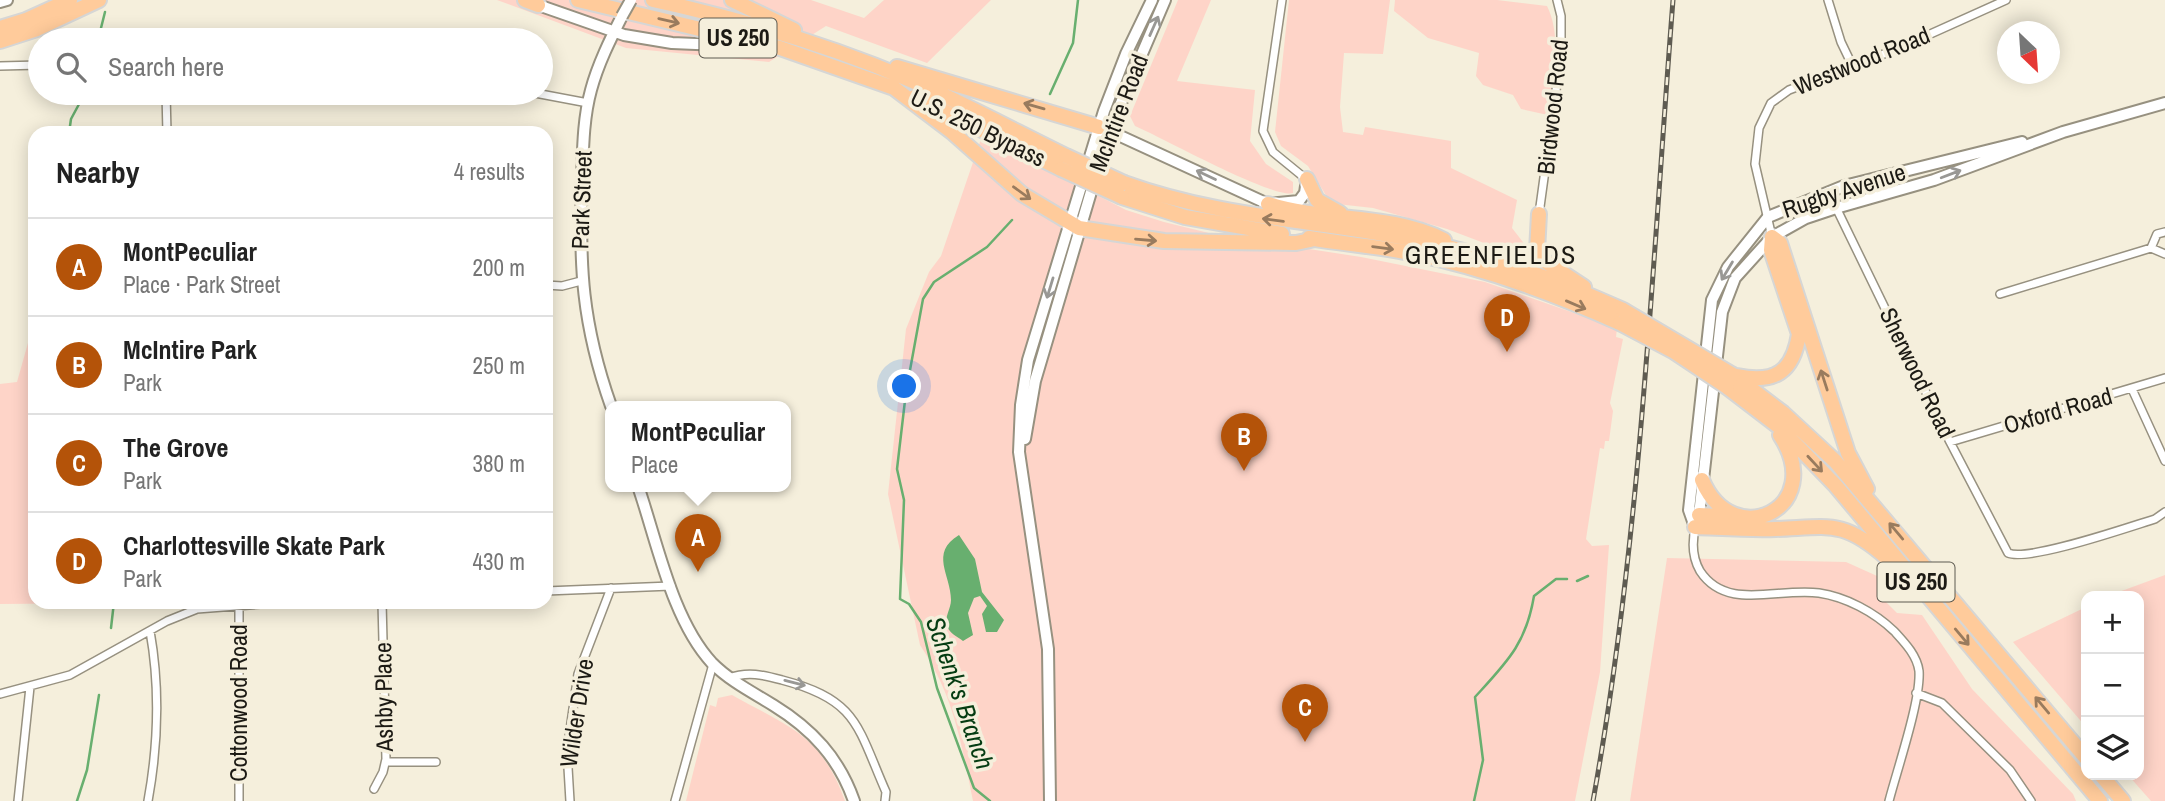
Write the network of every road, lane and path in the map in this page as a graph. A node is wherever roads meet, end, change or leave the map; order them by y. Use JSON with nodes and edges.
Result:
{"nodes":[{"id":1,"x":7,"y":0,"type":"edge"},
{"id":2,"x":71,"y":0,"type":"edge"},
{"id":3,"x":99,"y":0,"type":"edge"},
{"id":4,"x":578,"y":0,"type":"edge"},
{"id":5,"x":631,"y":0,"type":"edge"},
{"id":6,"x":653,"y":0,"type":"edge"},
{"id":7,"x":732,"y":0,"type":"edge"},
{"id":8,"x":1152,"y":0,"type":"edge"},
{"id":9,"x":1165,"y":0,"type":"edge"},
{"id":10,"x":1282,"y":0,"type":"edge"},
{"id":11,"x":1557,"y":0,"type":"edge"},
{"id":12,"x":1828,"y":0,"type":"edge"},
{"id":13,"x":2006,"y":0,"type":"edge"},
{"id":14,"x":0,"y":2,"type":"edge"},
{"id":15,"x":532,"y":3,"type":"edge"},
{"id":16,"x":0,"y":28,"type":"edge"},
{"id":17,"x":39,"y":28,"type":"edge"},
{"id":18,"x":28,"y":32,"type":"edge"},
{"id":19,"x":614,"y":32,"type":"junction"},
{"id":20,"x":28,"y":34,"type":"edge"},
{"id":21,"x":0,"y":41,"type":"edge"},
{"id":22,"x":720,"y":45,"type":"joint"},
{"id":23,"x":0,"y":48,"type":"edge"},
{"id":24,"x":780,"y":48,"type":"junction"},
{"id":25,"x":833,"y":50,"type":"junction"},
{"id":26,"x":858,"y":59,"type":"junction"},
{"id":27,"x":28,"y":65,"type":"edge"},
{"id":28,"x":0,"y":66,"type":"edge"},
{"id":29,"x":1853,"y":66,"type":"junction"},
{"id":30,"x":894,"y":88,"type":"junction"},
{"id":31,"x":553,"y":96,"type":"edge"},
{"id":32,"x":588,"y":103,"type":"junction"},
{"id":33,"x":2165,"y":103,"type":"edge"},
{"id":34,"x":166,"y":105,"type":"edge"},
{"id":35,"x":167,"y":126,"type":"edge"},
{"id":36,"x":1104,"y":129,"type":"junction"},
{"id":37,"x":2038,"y":141,"type":"junction"},
{"id":38,"x":1063,"y":162,"type":"junction"},
{"id":39,"x":1307,"y":179,"type":"junction"},
{"id":40,"x":1123,"y":190,"type":"junction"},
{"id":41,"x":1828,"y":191,"type":"junction"},
{"id":42,"x":1268,"y":204,"type":"junction"},
{"id":43,"x":1836,"y":208,"type":"junction"},
{"id":44,"x":1539,"y":214,"type":"joint"},
{"id":45,"x":1768,"y":217,"type":"junction"},
{"id":46,"x":1365,"y":220,"type":"junction"},
{"id":47,"x":1074,"y":225,"type":"junction"},
{"id":48,"x":1314,"y":232,"type":"junction"},
{"id":49,"x":2165,"y":232,"type":"edge"},
{"id":50,"x":1772,"y":237,"type":"junction"},
{"id":51,"x":2151,"y":248,"type":"junction"},
{"id":52,"x":1464,"y":250,"type":"junction"},
{"id":53,"x":2165,"y":254,"type":"edge"},
{"id":54,"x":581,"y":282,"type":"junction"},
{"id":55,"x":553,"y":285,"type":"edge"},
{"id":56,"x":2000,"y":294,"type":"dead end"},
{"id":57,"x":1602,"y":301,"type":"junction"},
{"id":58,"x":1621,"y":317,"type":"junction"},
{"id":59,"x":2165,"y":378,"type":"edge"},
{"id":60,"x":1730,"y":381,"type":"junction"},
{"id":61,"x":2132,"y":389,"type":"junction"},
{"id":62,"x":609,"y":401,"type":"edge"},
{"id":63,"x":1769,"y":419,"type":"junction"},
{"id":64,"x":1950,"y":442,"type":"junction"},
{"id":65,"x":2165,"y":461,"type":"edge"},
{"id":66,"x":1702,"y":480,"type":"junction"},
{"id":67,"x":640,"y":492,"type":"edge"},
{"id":68,"x":1878,"y":511,"type":"junction"},
{"id":69,"x":2165,"y":512,"type":"edge"},
{"id":70,"x":1744,"y":518,"type":"junction"},
{"id":71,"x":1697,"y":521,"type":"junction"},
{"id":72,"x":671,"y":586,"type":"junction"},
{"id":73,"x":611,"y":588,"type":"junction"},
{"id":74,"x":553,"y":591,"type":"edge"},
{"id":75,"x":197,"y":609,"type":"edge"},
{"id":76,"x":239,"y":609,"type":"edge"},
{"id":77,"x":383,"y":609,"type":"edge"},
{"id":78,"x":1940,"y":610,"type":"junction"},
{"id":79,"x":150,"y":631,"type":"junction"},
{"id":80,"x":713,"y":664,"type":"junction"},
{"id":81,"x":729,"y":678,"type":"junction"},
{"id":82,"x":30,"y":687,"type":"junction"},
{"id":83,"x":1916,"y":693,"type":"junction"},
{"id":84,"x":0,"y":694,"type":"edge"},
{"id":85,"x":2081,"y":752,"type":"edge"},
{"id":86,"x":386,"y":762,"type":"junction"},
{"id":87,"x":436,"y":762,"type":"dead end"},
{"id":88,"x":2105,"y":780,"type":"edge"},
{"id":89,"x":374,"y":789,"type":"dead end"},
{"id":90,"x":18,"y":801,"type":"edge"},
{"id":91,"x":148,"y":801,"type":"edge"},
{"id":92,"x":239,"y":801,"type":"edge"},
{"id":93,"x":570,"y":801,"type":"edge"},
{"id":94,"x":675,"y":801,"type":"edge"},
{"id":95,"x":854,"y":801,"type":"edge"},
{"id":96,"x":885,"y":801,"type":"edge"},
{"id":97,"x":1051,"y":801,"type":"edge"},
{"id":98,"x":1889,"y":801,"type":"edge"},
{"id":99,"x":2031,"y":801,"type":"edge"},
{"id":100,"x":2100,"y":801,"type":"edge"},
{"id":101,"x":2123,"y":801,"type":"edge"}],
"edges":[{"from":1,"to":14,"type":"street"},
{"from":2,"to":16,"type":"highway"},
{"from":3,"to":17,"type":"highway"},
{"from":4,"to":24,"type":"highway","number":"US 250","one_way":true},
{"from":5,"to":19,"type":"street","name":"Park Street","bridge":true},
{"from":6,"to":25,"type":"highway","number":"US 250"},
{"from":7,"to":25,"type":"highway"},
{"from":8,"to":36,"type":"street"},
{"from":36,"to":9,"type":"street","name":"McIntire Road","one_way":true},
{"from":10,"to":39,"type":"street"},
{"from":11,"to":44,"type":"street","name":"Birdwood Road"},
{"from":12,"to":29,"type":"street"},
{"from":13,"to":29,"type":"street","name":"Westwood Road"},
{"from":15,"to":19,"type":"street"},
{"from":18,"to":21,"type":"highway"},
{"from":19,"to":22,"type":"street"},
{"from":19,"to":32,"type":"street","name":"Park Street"},
{"from":20,"to":23,"type":"highway"},
{"from":22,"to":24,"type":"highway"},
{"from":24,"to":30,"type":"highway","number":"US 250"},
{"from":25,"to":26,"type":"highway","number":"US 250"},
{"from":36,"to":26,"type":"highway","one_way":true},
{"from":26,"to":38,"type":"highway","number":"US 250"},
{"from":27,"to":28,"type":"street"},
{"from":29,"to":45,"type":"street","name":"Westwood Road"},
{"from":30,"to":38,"type":"highway","name":"U.S. 250 Bypass","number":"US 250"},
{"from":30,"to":47,"type":"highway","one_way":true},
{"from":31,"to":32,"type":"street"},
{"from":32,"to":54,"type":"street","name":"Park Street"},
{"from":33,"to":37,"type":"street","name":"Rugby Avenue"},
{"from":34,"to":35,"type":"street"},
{"from":42,"to":36,"type":"street","one_way":true},
{"from":36,"to":47,"type":"street"},
{"from":37,"to":41,"type":"street","name":"Rugby Avenue"},
{"from":43,"to":37,"type":"street","name":"Rugby Avenue","one_way":true},
{"from":38,"to":40,"type":"highway","number":"US 250","bridge":true},
{"from":39,"to":42,"type":"street"},
{"from":39,"to":46,"type":"highway"},
{"from":48,"to":40,"type":"highway","number":"US 250","one_way":true},
{"from":40,"to":48,"type":"highway","number":"US 250"},
{"from":41,"to":43,"type":"street","name":"Sherwood Road"},
{"from":41,"to":45,"type":"street","name":"Rugby Avenue"},
{"from":42,"to":46,"type":"highway"},
{"from":43,"to":50,"type":"street","name":"Rugby Avenue"},
{"from":43,"to":64,"type":"street","name":"Sherwood Road"},
{"from":44,"to":57,"type":"highway"},
{"from":45,"to":50,"type":"street","name":"Westwood Road"},
{"from":45,"to":71,"type":"street","name":"Rugby Avenue","one_way":true},
{"from":46,"to":52,"type":"highway"},
{"from":47,"to":48,"type":"highway","one_way":true},
{"from":47,"to":97,"type":"street"},
{"from":48,"to":52,"type":"highway","number":"US 250"},
{"from":48,"to":58,"type":"highway","number":"US 250","one_way":true},
{"from":49,"to":51,"type":"street"},
{"from":50,"to":60,"type":"highway"},
{"from":50,"to":66,"type":"street","name":"Rugby Avenue"},
{"from":68,"to":50,"type":"highway","one_way":true},
{"from":51,"to":53,"type":"street"},
{"from":51,"to":56,"type":"street"},
{"from":52,"to":57,"type":"highway","number":"US 250"},
{"from":54,"to":55,"type":"street"},
{"from":54,"to":62,"type":"street","name":"Park Street"},
{"from":57,"to":58,"type":"highway","number":"US 250"},
{"from":58,"to":60,"type":"highway","number":"US 250","bridge":true},
{"from":58,"to":60,"type":"highway","number":"US 250","bridge":true},
{"from":59,"to":61,"type":"street","name":"Oxford Road"},
{"from":60,"to":63,"type":"highway","number":"US 250"},
{"from":60,"to":68,"type":"highway","number":"US 250"},
{"from":61,"to":64,"type":"street","name":"Oxford Road"},
{"from":61,"to":65,"type":"street"},
{"from":63,"to":70,"type":"highway"},
{"from":63,"to":78,"type":"highway","number":"US 250","one_way":true},
{"from":64,"to":69,"type":"street","name":"Sherwood Road"},
{"from":66,"to":70,"type":"highway"},
{"from":66,"to":71,"type":"street","name":"Rugby Avenue"},
{"from":67,"to":72,"type":"street"},
{"from":85,"to":68,"type":"highway","number":"US 250","one_way":true},
{"from":70,"to":71,"type":"highway"},
{"from":71,"to":78,"type":"highway"},
{"from":71,"to":83,"type":"street"},
{"from":72,"to":73,"type":"street"},
{"from":72,"to":80,"type":"street"},
{"from":73,"to":74,"type":"street"},
{"from":73,"to":93,"type":"street","name":"Wilder Drive"},
{"from":75,"to":79,"type":"street"},
{"from":76,"to":92,"type":"street","name":"Cottonwood Road"},
{"from":77,"to":86,"type":"street","name":"Ashby Place"},
{"from":78,"to":100,"type":"highway","number":"US 250","one_way":true},
{"from":79,"to":82,"type":"street"},
{"from":79,"to":91,"type":"street"},
{"from":80,"to":81,"type":"street"},
{"from":80,"to":94,"type":"street"},
{"from":81,"to":95,"type":"street"},
{"from":81,"to":96,"type":"street","one_way":true},
{"from":82,"to":84,"type":"street"},
{"from":82,"to":90,"type":"street"},
{"from":83,"to":98,"type":"street"},
{"from":83,"to":99,"type":"street"},
{"from":86,"to":87,"type":"street"},
{"from":86,"to":89,"type":"street","name":"Ashby Place"},
{"from":88,"to":101,"type":"highway"}]}
